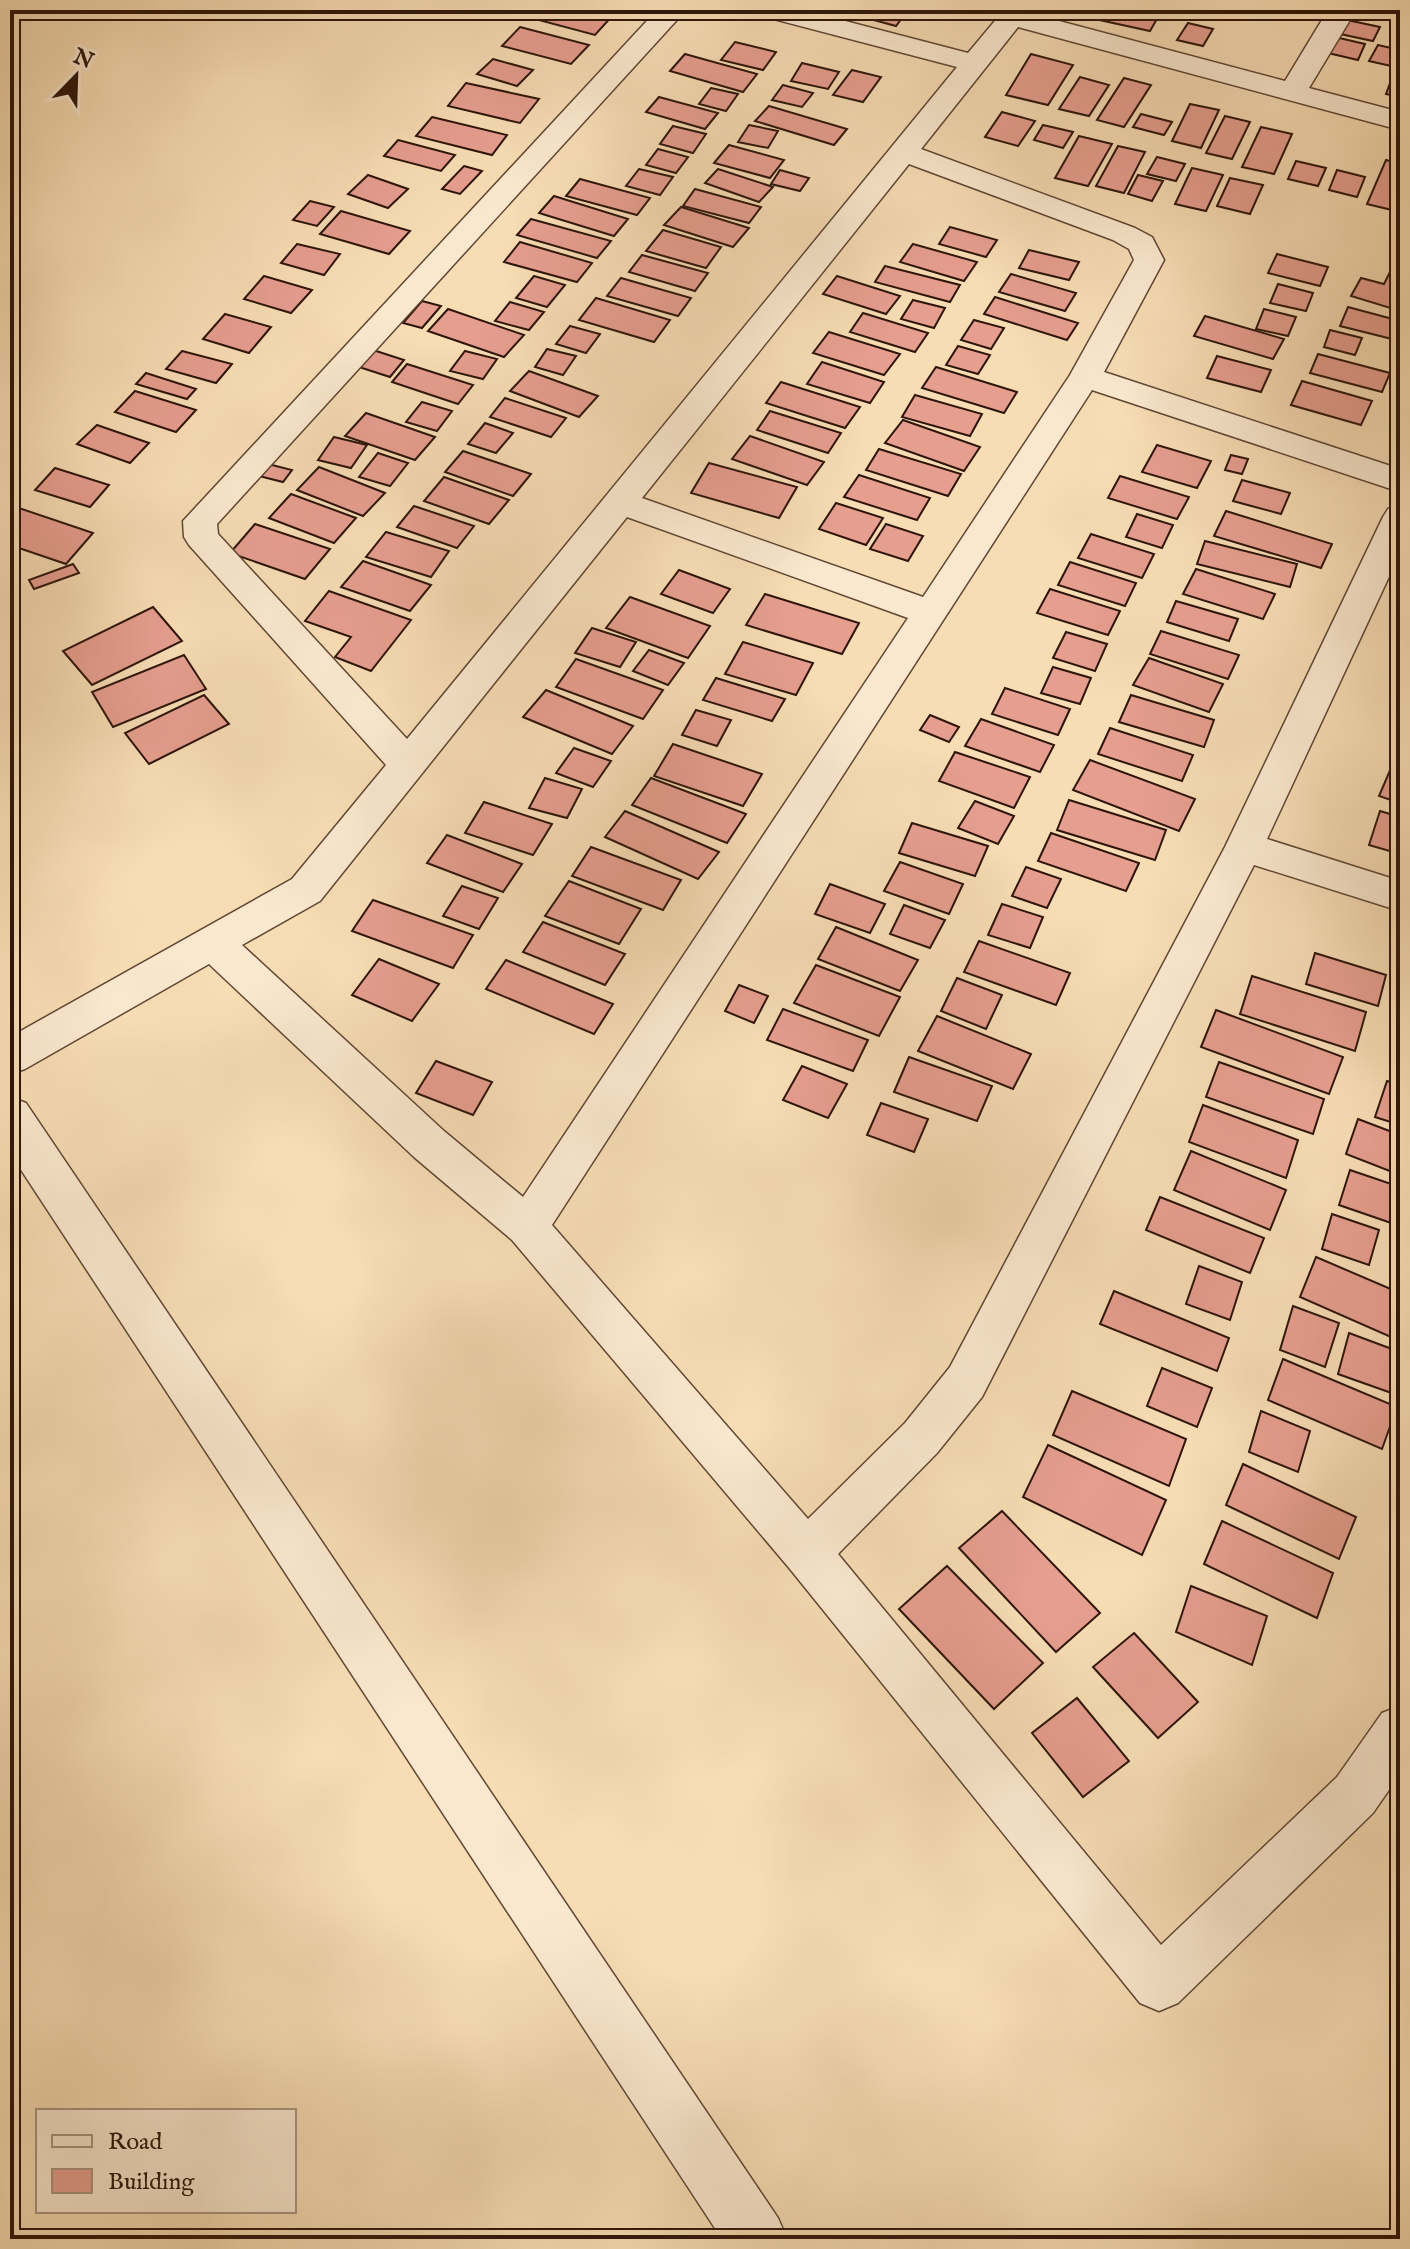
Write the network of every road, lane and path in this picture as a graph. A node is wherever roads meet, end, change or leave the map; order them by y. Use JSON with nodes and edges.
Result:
{"nodes":[{"id":1,"x":672,"y":10,"type":"edge"},
{"id":2,"x":772,"y":10,"type":"edge"},
{"id":3,"x":1342,"y":10,"type":"edge"},
{"id":4,"x":1015,"y":14,"type":"edge"},
{"id":5,"x":976,"y":64,"type":"junction"},
{"id":6,"x":1293,"y":91,"type":"junction"},
{"id":7,"x":1400,"y":121,"type":"edge"},
{"id":8,"x":904,"y":152,"type":"junction"},
{"id":9,"x":1085,"y":377,"type":"junction"},
{"id":10,"x":1400,"y":481,"type":"edge"},
{"id":11,"x":622,"y":503,"type":"junction"},
{"id":12,"x":1400,"y":517,"type":"edge"},
{"id":13,"x":932,"y":613,"type":"junction"},
{"id":14,"x":408,"y":765,"type":"junction"},
{"id":15,"x":1244,"y":847,"type":"junction"},
{"id":16,"x":1400,"y":896,"type":"edge"},
{"id":17,"x":213,"y":943,"type":"junction"},
{"id":18,"x":10,"y":1057,"type":"edge"},
{"id":19,"x":10,"y":1116,"type":"edge"},
{"id":20,"x":527,"y":1227,"type":"junction"},
{"id":21,"x":807,"y":1553,"type":"junction"},
{"id":22,"x":1400,"y":1731,"type":"edge"},
{"id":23,"x":757,"y":2239,"type":"edge"}],
"edges":[{"from":1,"to":14,"type":"street"},
{"from":2,"to":5,"type":"street"},
{"from":3,"to":6,"type":"street"},
{"from":4,"to":5,"type":"street"},
{"from":4,"to":6,"type":"street"},
{"from":5,"to":8,"type":"street"},
{"from":6,"to":7,"type":"street"},
{"from":8,"to":9,"type":"street"},
{"from":8,"to":11,"type":"street"},
{"from":9,"to":10,"type":"street"},
{"from":9,"to":13,"type":"street"},
{"from":11,"to":13,"type":"street"},
{"from":11,"to":14,"type":"street"},
{"from":12,"to":15,"type":"street"},
{"from":13,"to":20,"type":"street"},
{"from":14,"to":17,"type":"street"},
{"from":15,"to":16,"type":"street"},
{"from":15,"to":21,"type":"street"},
{"from":17,"to":18,"type":"street"},
{"from":17,"to":20,"type":"street"},
{"from":19,"to":23,"type":"street"},
{"from":20,"to":21,"type":"street"},
{"from":21,"to":22,"type":"street"}]}
